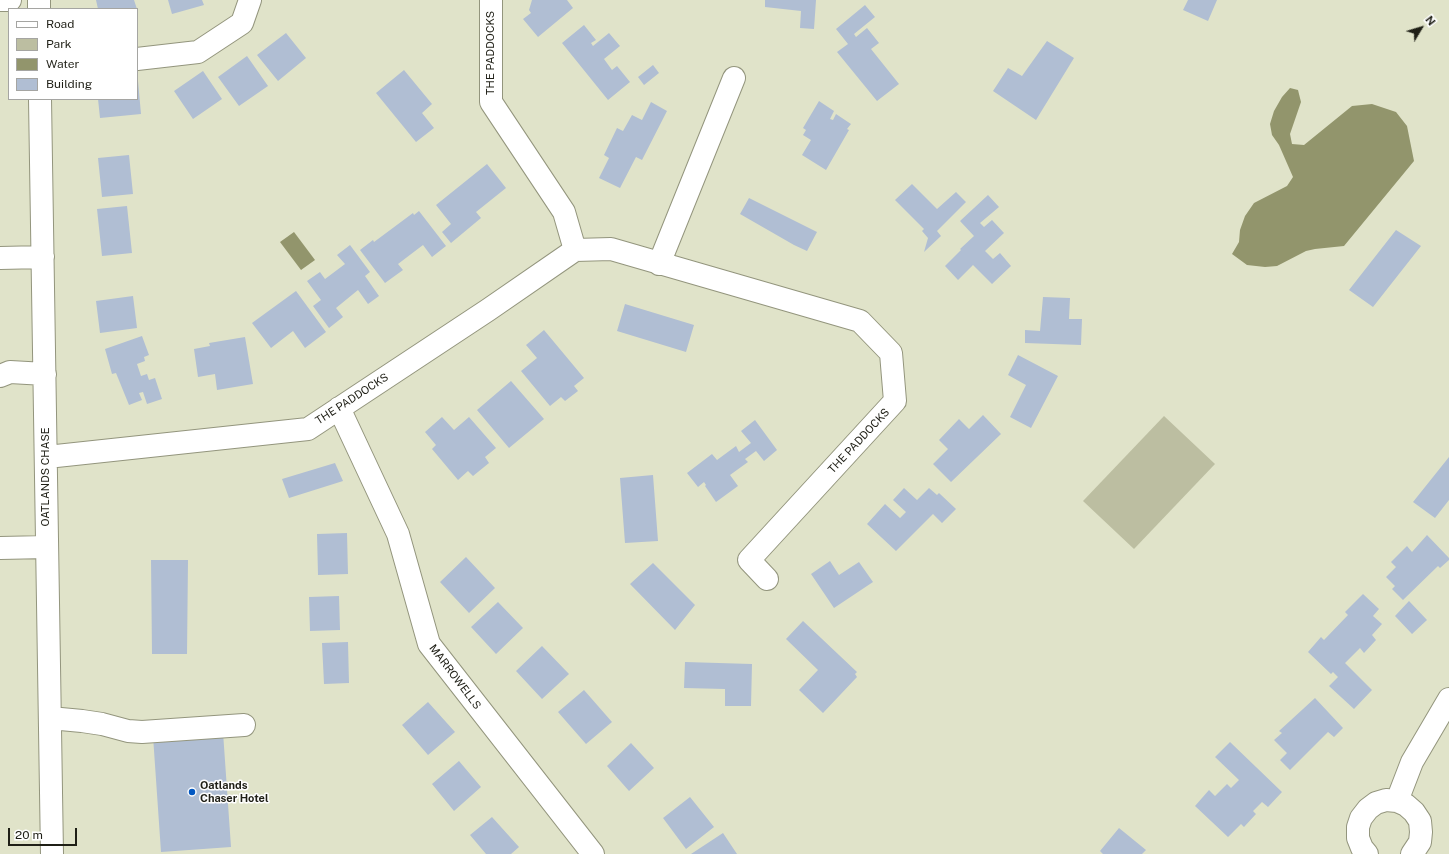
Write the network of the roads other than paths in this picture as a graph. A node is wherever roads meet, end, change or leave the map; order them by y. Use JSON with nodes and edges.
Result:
{"nodes":[{"id":1,"x":0,"y":0,"type":"edge"},
{"id":2,"x":10,"y":0,"type":"edge"},
{"id":3,"x":250,"y":0,"type":"edge"},
{"id":4,"x":491,"y":0,"type":"edge"},
{"id":5,"x":138,"y":58,"type":"edge"},
{"id":6,"x":734,"y":78,"type":"dead end"},
{"id":7,"x":40,"y":100,"type":"edge"},
{"id":8,"x":575,"y":250,"type":"junction"},
{"id":9,"x":43,"y":257,"type":"junction"},
{"id":10,"x":0,"y":258,"type":"edge"},
{"id":11,"x":659,"y":264,"type":"junction"},
{"id":12,"x":45,"y":374,"type":"junction"},
{"id":13,"x":0,"y":376,"type":"edge"},
{"id":14,"x":339,"y":408,"type":"junction"},
{"id":15,"x":47,"y":457,"type":"junction"},
{"id":16,"x":47,"y":547,"type":"junction"},
{"id":17,"x":0,"y":548,"type":"edge"},
{"id":18,"x":767,"y":579,"type":"dead end"},
{"id":19,"x":1449,"y":699,"type":"edge"},
{"id":20,"x":50,"y":718,"type":"junction"},
{"id":21,"x":244,"y":725,"type":"dead end"},
{"id":22,"x":1397,"y":801,"type":"junction"},
{"id":23,"x":1361,"y":852,"type":"edge"},
{"id":24,"x":1414,"y":853,"type":"edge"},
{"id":25,"x":52,"y":854,"type":"edge"},
{"id":26,"x":593,"y":854,"type":"edge"}],
"edges":[{"from":1,"to":2,"type":"street"},
{"from":3,"to":5,"type":"street"},
{"from":4,"to":8,"type":"street","name":"THE PADDOCKS"},
{"from":6,"to":11,"type":"street"},
{"from":7,"to":9,"type":"street","name":"OATLANDS CHASE"},
{"from":8,"to":11,"type":"street","name":"THE PADDOCKS"},
{"from":8,"to":14,"type":"street","name":"THE PADDOCKS"},
{"from":9,"to":10,"type":"street"},
{"from":9,"to":12,"type":"street","name":"OATLANDS CHASE"},
{"from":11,"to":18,"type":"street","name":"THE PADDOCKS"},
{"from":12,"to":13,"type":"street"},
{"from":12,"to":15,"type":"street","name":"OATLANDS CHASE"},
{"from":14,"to":15,"type":"street","name":"THE PADDOCKS"},
{"from":14,"to":26,"type":"street","name":"MARROWELLS"},
{"from":15,"to":16,"type":"street","name":"OATLANDS CHASE"},
{"from":16,"to":17,"type":"street"},
{"from":16,"to":20,"type":"street","name":"OATLANDS CHASE"},
{"from":19,"to":22,"type":"street"},
{"from":20,"to":21,"type":"street"},
{"from":20,"to":25,"type":"street","name":"OATLANDS CHASE"},
{"from":22,"to":23,"type":"street"},
{"from":22,"to":24,"type":"street"}]}
